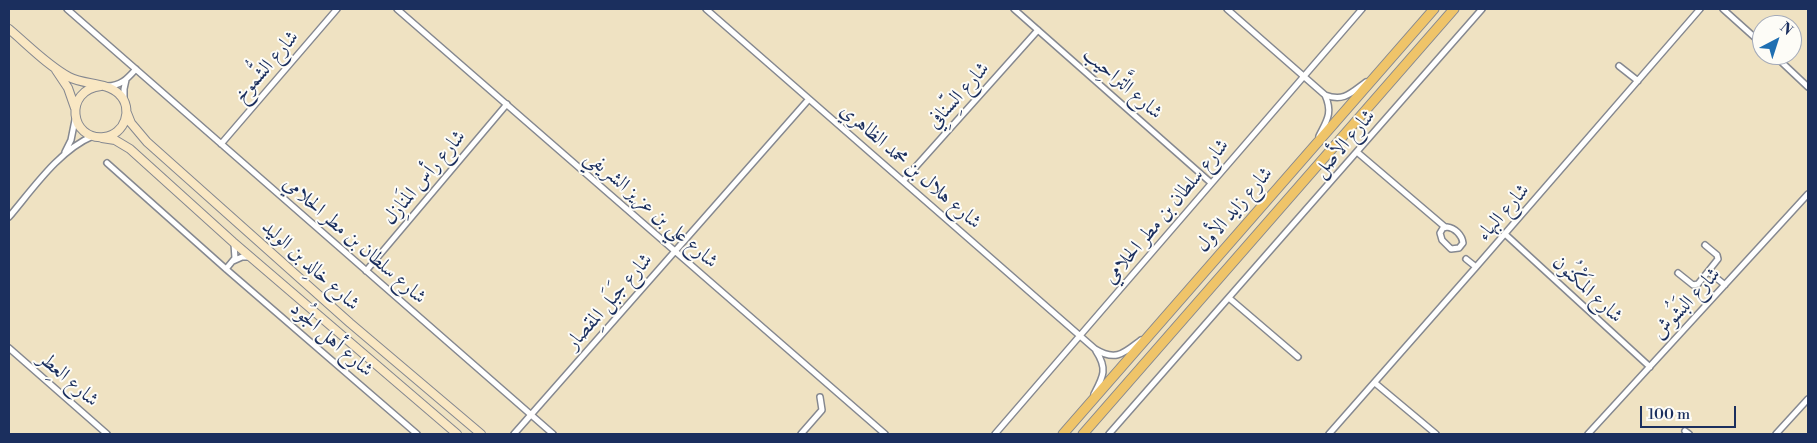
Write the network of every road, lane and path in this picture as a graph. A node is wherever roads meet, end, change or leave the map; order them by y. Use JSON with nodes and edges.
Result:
{"nodes":[{"id":1,"x":66,"y":9,"type":"edge"},
{"id":2,"x":337,"y":9,"type":"edge"},
{"id":3,"x":396,"y":9,"type":"edge"},
{"id":4,"x":706,"y":9,"type":"edge"},
{"id":5,"x":1014,"y":9,"type":"edge"},
{"id":6,"x":1227,"y":9,"type":"edge"},
{"id":7,"x":1362,"y":9,"type":"edge"},
{"id":8,"x":1434,"y":9,"type":"edge"},
{"id":9,"x":1454,"y":9,"type":"edge"},
{"id":10,"x":1482,"y":9,"type":"edge"},
{"id":11,"x":1700,"y":9,"type":"edge"},
{"id":12,"x":1723,"y":9,"type":"edge"},
{"id":13,"x":9,"y":29,"type":"edge"},
{"id":14,"x":1038,"y":30,"type":"junction"},
{"id":15,"x":1752,"y":35,"type":"edge"},
{"id":16,"x":1785,"y":65,"type":"edge"},
{"id":17,"x":1619,"y":66,"type":"dead end"},
{"id":18,"x":53,"y":67,"type":"junction"},
{"id":19,"x":136,"y":69,"type":"junction"},
{"id":20,"x":1378,"y":74,"type":"junction"},
{"id":21,"x":1304,"y":76,"type":"junction"},
{"id":22,"x":126,"y":80,"type":"junction"},
{"id":23,"x":1638,"y":81,"type":"junction"},
{"id":24,"x":102,"y":86,"type":"junction"},
{"id":25,"x":1808,"y":87,"type":"edge"},
{"id":26,"x":1325,"y":95,"type":"junction"},
{"id":27,"x":809,"y":99,"type":"junction"},
{"id":28,"x":507,"y":104,"type":"junction"},
{"id":29,"x":75,"y":108,"type":"junction"},
{"id":30,"x":126,"y":108,"type":"junction"},
{"id":31,"x":76,"y":117,"type":"junction"},
{"id":32,"x":93,"y":136,"type":"junction"},
{"id":33,"x":102,"y":138,"type":"junction"},
{"id":34,"x":220,"y":144,"type":"junction"},
{"id":35,"x":1314,"y":146,"type":"junction"},
{"id":36,"x":65,"y":152,"type":"junction"},
{"id":37,"x":1357,"y":152,"type":"junction"},
{"id":38,"x":107,"y":163,"type":"dead end"},
{"id":39,"x":903,"y":181,"type":"junction"},
{"id":40,"x":1210,"y":182,"type":"junction"},
{"id":41,"x":1808,"y":194,"type":"edge"},
{"id":42,"x":9,"y":217,"type":"edge"},
{"id":43,"x":1445,"y":227,"type":"junction"},
{"id":44,"x":1505,"y":234,"type":"junction"},
{"id":45,"x":233,"y":242,"type":"junction"},
{"id":46,"x":1705,"y":245,"type":"dead end"},
{"id":47,"x":1454,"y":249,"type":"junction"},
{"id":48,"x":675,"y":251,"type":"junction"},
{"id":49,"x":1461,"y":255,"type":"dead end"},
{"id":50,"x":253,"y":258,"type":"junction"},
{"id":51,"x":1466,"y":259,"type":"dead end"},
{"id":52,"x":233,"y":262,"type":"junction"},
{"id":53,"x":1476,"y":267,"type":"junction"},
{"id":54,"x":226,"y":269,"type":"junction"},
{"id":55,"x":366,"y":271,"type":"junction"},
{"id":56,"x":1709,"y":272,"type":"junction"},
{"id":57,"x":1678,"y":273,"type":"dead end"},
{"id":58,"x":1725,"y":285,"type":"junction"},
{"id":59,"x":1229,"y":298,"type":"junction"},
{"id":60,"x":325,"y":322,"type":"junction"},
{"id":61,"x":350,"y":323,"type":"junction"},
{"id":62,"x":1150,"y":334,"type":"junction"},
{"id":63,"x":1081,"y":336,"type":"junction"},
{"id":64,"x":9,"y":348,"type":"edge"},
{"id":65,"x":1095,"y":349,"type":"junction"},
{"id":66,"x":1298,"y":357,"type":"dead end"},
{"id":67,"x":1650,"y":367,"type":"junction"},
{"id":68,"x":1375,"y":383,"type":"junction"},
{"id":69,"x":820,"y":397,"type":"dead end"},
{"id":70,"x":1808,"y":399,"type":"edge"},
{"id":71,"x":1086,"y":407,"type":"junction"},
{"id":72,"x":531,"y":415,"type":"junction"},
{"id":73,"x":467,"y":422,"type":"junction"},
{"id":74,"x":107,"y":434,"type":"edge"},
{"id":75,"x":417,"y":434,"type":"edge"},
{"id":76,"x":457,"y":434,"type":"edge"},
{"id":77,"x":481,"y":434,"type":"edge"},
{"id":78,"x":486,"y":434,"type":"edge"},
{"id":79,"x":514,"y":434,"type":"edge"},
{"id":80,"x":553,"y":434,"type":"edge"},
{"id":81,"x":801,"y":434,"type":"edge"},
{"id":82,"x":885,"y":434,"type":"edge"},
{"id":83,"x":995,"y":434,"type":"edge"},
{"id":84,"x":1063,"y":434,"type":"edge"},
{"id":85,"x":1083,"y":434,"type":"edge"},
{"id":86,"x":1109,"y":434,"type":"edge"},
{"id":87,"x":1329,"y":434,"type":"edge"},
{"id":88,"x":1436,"y":434,"type":"edge"},
{"id":89,"x":1588,"y":434,"type":"edge"},
{"id":90,"x":1776,"y":434,"type":"edge"}],
"edges":[{"from":1,"to":19,"type":"street","name":"شارع سلطان بن مطر الحلامي"},
{"from":2,"to":34,"type":"street","name":"شارع الشُّموخ"},
{"from":3,"to":28,"type":"street","name":"شارع علي بن عزيز الشريفي"},
{"from":4,"to":27,"type":"street","name":"شارع هلال بن محمد الظاهري"},
{"from":5,"to":14,"type":"street","name":"شارع التَّراحِيب"},
{"from":6,"to":21,"type":"street"},
{"from":7,"to":21,"type":"street","name":"شارع سلطان بن مطر الحلامي"},
{"from":8,"to":20,"type":"main road","name":"شارع زايد الأول"},
{"from":9,"to":85,"type":"main road","name":"شارع زايد الأول"},
{"from":10,"to":37,"type":"street","name":"شارع الأصل"},
{"from":11,"to":23,"type":"street","name":"شارع البهاء"},
{"from":12,"to":15,"type":"street"},
{"from":13,"to":18,"type":"street"},
{"from":14,"to":39,"type":"street","name":"شارع السِّنافِي"},
{"from":14,"to":40,"type":"street","name":"شارع التَّراحِيب"},
{"from":16,"to":25,"type":"street"},
{"from":17,"to":23,"type":"street"},
{"from":18,"to":24,"type":"street"},
{"from":18,"to":29,"type":"street"},
{"from":19,"to":22,"type":"street"},
{"from":19,"to":34,"type":"street","name":"شارع سلطان بن مطر الحلامي"},
{"from":20,"to":26,"type":"street"},
{"from":20,"to":35,"type":"main road","name":"شارع زايد الأول"},
{"from":21,"to":26,"type":"street"},
{"from":21,"to":40,"type":"street","name":"شارع سلطان بن مطر الحلامي"},
{"from":22,"to":24,"type":"street"},
{"from":22,"to":30,"type":"street"},
{"from":23,"to":44,"type":"street","name":"شارع البهاء"},
{"from":24,"to":29,"type":"street"},
{"from":24,"to":30,"type":"street"},
{"from":26,"to":35,"type":"street"},
{"from":27,"to":39,"type":"street","name":"شارع هلال بن محمد الظاهري"},
{"from":27,"to":48,"type":"street","name":"شارع جَبَل المِقصار"},
{"from":28,"to":48,"type":"street","name":"شارع علي بن عزيز الشريفي"},
{"from":28,"to":55,"type":"street","name":"شارع رأس المَنازِل"},
{"from":29,"to":31,"type":"street"},
{"from":30,"to":33,"type":"street"},
{"from":30,"to":61,"type":"street","name":"شارع خالِد بن الوليد"},
{"from":31,"to":32,"type":"street"},
{"from":31,"to":36,"type":"street"},
{"from":32,"to":33,"type":"street"},
{"from":32,"to":36,"type":"street"},
{"from":33,"to":45,"type":"street","name":"شارع خالِد بن الوليد"},
{"from":34,"to":55,"type":"street","name":"شارع سلطان بن مطر الحلامي"},
{"from":35,"to":62,"type":"main road","name":"شارع زايد الأول"},
{"from":36,"to":42,"type":"street"},
{"from":37,"to":43,"type":"street"},
{"from":37,"to":59,"type":"street","name":"شارع الأصل"},
{"from":38,"to":54,"type":"street","name":"شارع أهل الجُود"},
{"from":39,"to":63,"type":"street","name":"شارع هلال بن محمد الظاهري"},
{"from":40,"to":63,"type":"street","name":"شارع سلطان بن مطر الحلامي"},
{"from":41,"to":58,"type":"street","name":"شارع البَشُوش"},
{"from":43,"to":47,"type":"street"},
{"from":43,"to":47,"type":"street"},
{"from":44,"to":53,"type":"street","name":"شارع البهاء"},
{"from":44,"to":67,"type":"street","name":"شارع المَكْنُون"},
{"from":45,"to":50,"type":"street","name":"شارع خالِد بن الوليد"},
{"from":45,"to":52,"type":"street"},
{"from":46,"to":56,"type":"street"},
{"from":47,"to":49,"type":"street"},
{"from":48,"to":72,"type":"street","name":"شارع جَبَل المِقصار"},
{"from":48,"to":82,"type":"street","name":"شارع علي بن عزيز الشريفي"},
{"from":50,"to":52,"type":"street"},
{"from":50,"to":60,"type":"street","name":"شارع خالِد بن الوليد"},
{"from":51,"to":53,"type":"street"},
{"from":52,"to":54,"type":"street"},
{"from":53,"to":68,"type":"street","name":"شارع البهاء"},
{"from":54,"to":75,"type":"street","name":"شارع أهل الجُود"},
{"from":55,"to":72,"type":"street","name":"شارع سلطان بن مطر الحلامي"},
{"from":56,"to":57,"type":"street"},
{"from":56,"to":58,"type":"street"},
{"from":58,"to":67,"type":"street","name":"شارع البَشُوش"},
{"from":59,"to":66,"type":"street"},
{"from":59,"to":86,"type":"street","name":"شارع الأصل"},
{"from":60,"to":61,"type":"street"},
{"from":60,"to":76,"type":"street","name":"شارع خالِد بن الوليد"},
{"from":61,"to":73,"type":"street","name":"شارع خالِد بن الوليد"},
{"from":62,"to":65,"type":"street","name":"شارع هلال بن محمد الظاهري"},
{"from":62,"to":71,"type":"main road","name":"شارع زايد الأول"},
{"from":63,"to":65,"type":"street","name":"شارع هلال بن محمد الظاهري"},
{"from":63,"to":83,"type":"street","name":"شارع سلطان بن مطر الحلامي"},
{"from":64,"to":74,"type":"street","name":"شارع العِطر"},
{"from":65,"to":71,"type":"street","name":"شارع هلال بن محمد الظاهري"},
{"from":67,"to":89,"type":"street","name":"شارع البَشُوش"},
{"from":68,"to":87,"type":"street","name":"شارع البهاء"},
{"from":68,"to":88,"type":"street"},
{"from":69,"to":81,"type":"street"},
{"from":70,"to":90,"type":"street"},
{"from":71,"to":84,"type":"main road","name":"شارع زايد الأول"},
{"from":72,"to":79,"type":"street","name":"شارع جَبَل المِقصار"},
{"from":72,"to":80,"type":"street","name":"شارع سلطان بن مطر الحلامي"},
{"from":73,"to":77,"type":"street","name":"شارع خالِد بن الوليد"},
{"from":73,"to":78,"type":"street"}]}
